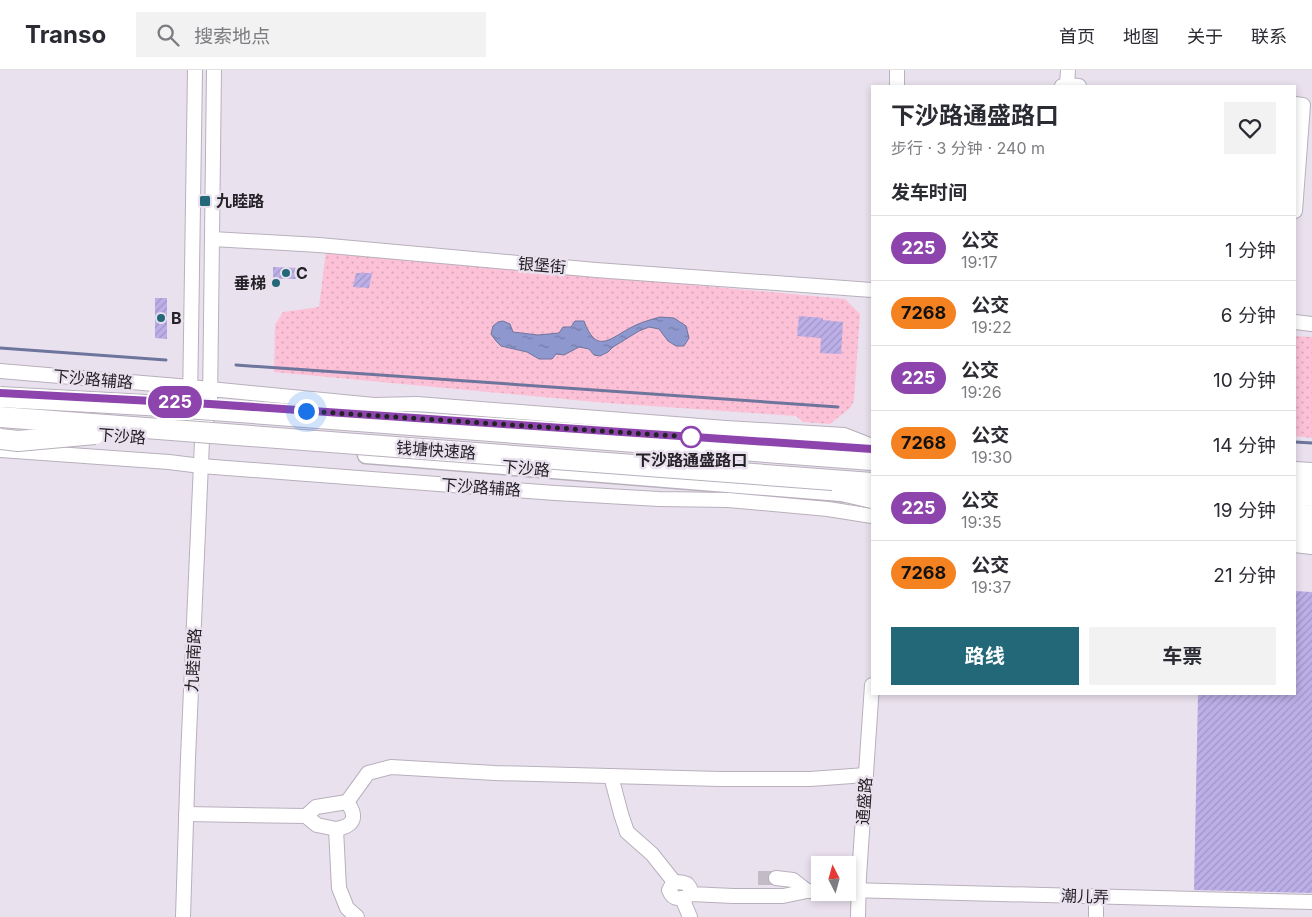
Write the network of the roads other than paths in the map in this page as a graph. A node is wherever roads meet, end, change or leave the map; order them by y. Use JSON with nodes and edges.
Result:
{"nodes":[{"id":1,"x":195,"y":70,"type":"edge"},
{"id":2,"x":214,"y":70,"type":"edge"},
{"id":3,"x":897,"y":70,"type":"edge"},
{"id":4,"x":1068,"y":70,"type":"edge"},
{"id":5,"x":897,"y":85,"type":"edge"},
{"id":6,"x":1069,"y":85,"type":"edge"},
{"id":7,"x":1303,"y":104,"type":"edge"},
{"id":8,"x":1296,"y":198,"type":"edge"},
{"id":9,"x":212,"y":239,"type":"junction"},
{"id":10,"x":871,"y":290,"type":"edge"},
{"id":11,"x":1296,"y":322,"type":"edge"},
{"id":12,"x":1312,"y":324,"type":"edge"},
{"id":13,"x":0,"y":371,"type":"edge"},
{"id":14,"x":0,"y":383,"type":"edge"},
{"id":15,"x":0,"y":393,"type":"edge"},
{"id":16,"x":190,"y":395,"type":"junction"},
{"id":17,"x":0,"y":397,"type":"edge"},
{"id":18,"x":210,"y":397,"type":"junction"},
{"id":19,"x":146,"y":405,"type":"junction"},
{"id":20,"x":0,"y":417,"type":"edge"},
{"id":21,"x":0,"y":427,"type":"edge"},
{"id":22,"x":250,"y":435,"type":"junction"},
{"id":23,"x":0,"y":439,"type":"edge"},
{"id":24,"x":202,"y":441,"type":"junction"},
{"id":25,"x":871,"y":447,"type":"edge"},
{"id":26,"x":0,"y":450,"type":"edge"},
{"id":27,"x":871,"y":460,"type":"edge"},
{"id":28,"x":1296,"y":463,"type":"edge"},
{"id":29,"x":1312,"y":464,"type":"edge"},
{"id":30,"x":201,"y":466,"type":"junction"},
{"id":31,"x":1296,"y":472,"type":"edge"},
{"id":32,"x":1312,"y":473,"type":"edge"},
{"id":33,"x":776,"y":476,"type":"junction"},
{"id":34,"x":871,"y":483,"type":"edge"},
{"id":35,"x":1296,"y":483,"type":"edge"},
{"id":36,"x":1312,"y":485,"type":"edge"},
{"id":37,"x":1296,"y":495,"type":"edge"},
{"id":38,"x":1312,"y":496,"type":"edge"},
{"id":39,"x":871,"y":497,"type":"edge"},
{"id":40,"x":871,"y":497,"type":"edge"},
{"id":41,"x":1296,"y":514,"type":"edge"},
{"id":42,"x":871,"y":516,"type":"edge"},
{"id":43,"x":1312,"y":516,"type":"edge"},
{"id":44,"x":1296,"y":530,"type":"edge"},
{"id":45,"x":1312,"y":531,"type":"edge"},
{"id":46,"x":1296,"y":542,"type":"edge"},
{"id":47,"x":1312,"y":544,"type":"edge"},
{"id":48,"x":1296,"y":548,"type":"edge"},
{"id":49,"x":1312,"y":549,"type":"edge"},
{"id":50,"x":871,"y":695,"type":"edge"},
{"id":51,"x":866,"y":775,"type":"junction"},
{"id":52,"x":611,"y":776,"type":"junction"},
{"id":53,"x":347,"y":802,"type":"junction"},
{"id":54,"x":186,"y":814,"type":"junction"},
{"id":55,"x":306,"y":816,"type":"junction"},
{"id":56,"x":336,"y":829,"type":"junction"},
{"id":57,"x":856,"y":863,"type":"edge"},
{"id":58,"x":776,"y":878,"type":"tunnel mouth"},
{"id":59,"x":811,"y":889,"type":"edge"},
{"id":60,"x":856,"y":890,"type":"edge"},
{"id":61,"x":811,"y":891,"type":"edge"},
{"id":62,"x":687,"y":896,"type":"junction"},
{"id":63,"x":1096,"y":896,"type":"junction"},
{"id":64,"x":855,"y":901,"type":"edge"},
{"id":65,"x":1312,"y":902,"type":"edge"},
{"id":66,"x":183,"y":917,"type":"edge"},
{"id":67,"x":357,"y":917,"type":"edge"},
{"id":68,"x":690,"y":917,"type":"edge"},
{"id":69,"x":858,"y":917,"type":"edge"},
{"id":70,"x":1096,"y":917,"type":"edge"}],
"edges":[{"from":1,"to":16,"type":"street"},
{"from":2,"to":9,"type":"street"},
{"from":3,"to":5,"type":"street"},
{"from":4,"to":6,"type":"street"},
{"from":7,"to":8,"type":"street"},
{"from":9,"to":10,"type":"street","name":"银堡街"},
{"from":9,"to":18,"type":"street"},
{"from":11,"to":12,"type":"street"},
{"from":13,"to":16,"type":"street","name":"下沙路辅路"},
{"from":14,"to":19,"type":"highway","bridge":true},
{"from":15,"to":16,"type":"main road"},
{"from":16,"to":18,"type":"main road"},
{"from":16,"to":24,"type":"street"},
{"from":17,"to":19,"type":"highway","name":"钱塘快速路","bridge":true},
{"from":18,"to":24,"type":"street","name":"九睦南路"},
{"from":18,"to":25,"type":"main road"},
{"from":19,"to":27,"type":"highway","name":"钱塘快速路","bridge":true},
{"from":20,"to":22,"type":"highway","name":"钱塘快速路","bridge":true},
{"from":21,"to":24,"type":"main road","name":"下沙路"},
{"from":22,"to":23,"type":"highway","bridge":true},
{"from":22,"to":33,"type":"highway","name":"钱塘快速路","bridge":true},
{"from":24,"to":30,"type":"street","name":"九睦南路"},
{"from":24,"to":39,"type":"main road","name":"下沙路"},
{"from":26,"to":30,"type":"street","name":"下沙路辅路"},
{"from":28,"to":29,"type":"street"},
{"from":30,"to":42,"type":"street","name":"下沙路辅路"},
{"from":30,"to":54,"type":"street","name":"九睦南路"},
{"from":31,"to":32,"type":"highway"},
{"from":33,"to":34,"type":"highway","name":"钱塘快速路","bridge":true},
{"from":33,"to":40,"type":"highway","bridge":true},
{"from":35,"to":36,"type":"main road"},
{"from":37,"to":38,"type":"highway"},
{"from":41,"to":43,"type":"highway"},
{"from":44,"to":45,"type":"main road"},
{"from":46,"to":47,"type":"highway"},
{"from":48,"to":49,"type":"street"},
{"from":50,"to":51,"type":"street","name":"通盛路"},
{"from":51,"to":52,"type":"street"},
{"from":51,"to":57,"type":"street","name":"通盛路"},
{"from":52,"to":53,"type":"street"},
{"from":52,"to":62,"type":"street"},
{"from":53,"to":55,"type":"street"},
{"from":53,"to":56,"type":"street"},
{"from":54,"to":55,"type":"street"},
{"from":54,"to":66,"type":"street","name":"九睦南路"},
{"from":55,"to":56,"type":"street"},
{"from":56,"to":67,"type":"street"},
{"from":58,"to":59,"type":"street"},
{"from":60,"to":63,"type":"street","name":"潮儿弄"},
{"from":61,"to":62,"type":"street"},
{"from":62,"to":68,"type":"street"},
{"from":63,"to":65,"type":"street","name":"潮儿弄"},
{"from":63,"to":70,"type":"street"},
{"from":64,"to":69,"type":"street","name":"通盛路"}]}
